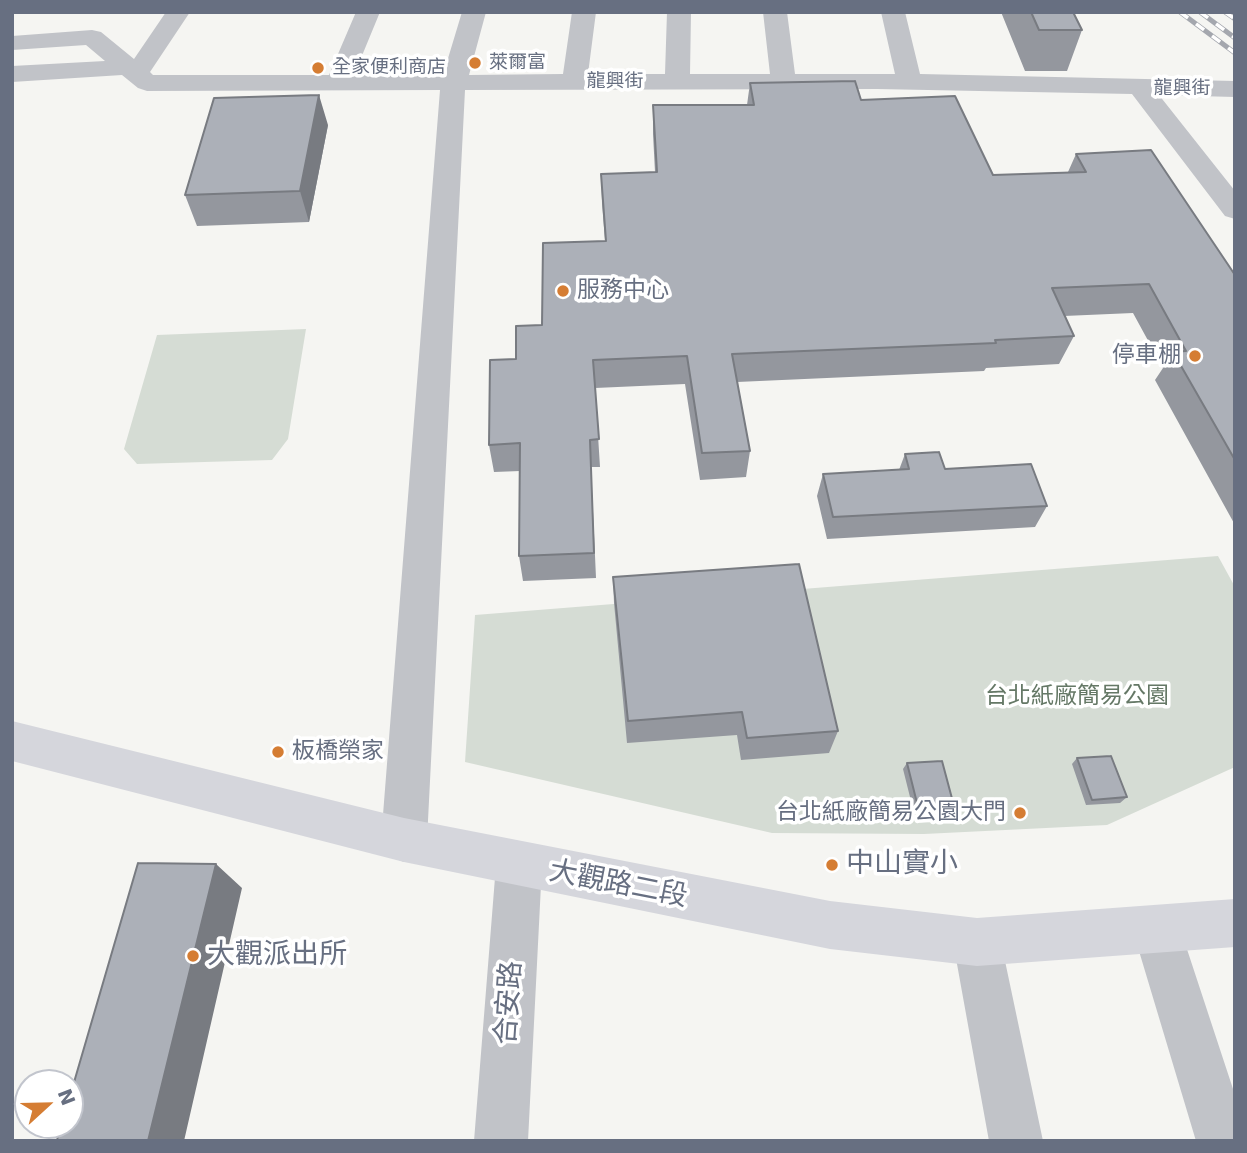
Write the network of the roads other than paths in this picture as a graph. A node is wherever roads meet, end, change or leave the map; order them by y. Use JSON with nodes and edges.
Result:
{"nodes":[{"id":1,"x":83,"y":12,"type":"edge"},
{"id":2,"x":178,"y":12,"type":"edge"},
{"id":3,"x":368,"y":12,"type":"edge"},
{"id":4,"x":474,"y":12,"type":"edge"},
{"id":5,"x":584,"y":12,"type":"edge"},
{"id":6,"x":679,"y":12,"type":"edge"},
{"id":7,"x":775,"y":12,"type":"edge"},
{"id":8,"x":893,"y":12,"type":"edge"},
{"id":9,"x":92,"y":37,"type":"junction"},
{"id":10,"x":12,"y":43,"type":"edge"},
{"id":11,"x":130,"y":71,"type":"junction"},
{"id":12,"x":12,"y":74,"type":"edge"},
{"id":13,"x":574,"y":82,"type":"junction"},
{"id":14,"x":909,"y":82,"type":"junction"},
{"id":15,"x":677,"y":83,"type":"junction"},
{"id":16,"x":784,"y":83,"type":"junction"},
{"id":17,"x":338,"y":84,"type":"junction"},
{"id":18,"x":453,"y":85,"type":"junction"},
{"id":19,"x":1141,"y":89,"type":"junction"},
{"id":20,"x":1235,"y":89,"type":"edge"},
{"id":21,"x":1235,"y":210,"type":"edge"},
{"id":22,"x":12,"y":741,"type":"edge"},
{"id":23,"x":404,"y":840,"type":"junction"},
{"id":24,"x":519,"y":865,"type":"junction"},
{"id":25,"x":1235,"y":923,"type":"edge"},
{"id":26,"x":1157,"y":931,"type":"junction"},
{"id":27,"x":977,"y":942,"type":"junction"},
{"id":28,"x":501,"y":1141,"type":"edge"},
{"id":29,"x":1016,"y":1141,"type":"edge"},
{"id":30,"x":1223,"y":1141,"type":"edge"}],
"edges":[{"from":1,"to":9,"type":"street"},
{"from":2,"to":11,"type":"street"},
{"from":3,"to":17,"type":"street"},
{"from":4,"to":18,"type":"street"},
{"from":5,"to":13,"type":"street"},
{"from":6,"to":15,"type":"street"},
{"from":7,"to":16,"type":"street"},
{"from":8,"to":14,"type":"street"},
{"from":9,"to":10,"type":"street"},
{"from":9,"to":11,"type":"street","name":"龍興街"},
{"from":11,"to":12,"type":"street"},
{"from":11,"to":17,"type":"street","name":"龍興街"},
{"from":13,"to":15,"type":"street","name":"龍興街"},
{"from":13,"to":18,"type":"street","name":"龍興街"},
{"from":14,"to":16,"type":"street","name":"龍興街"},
{"from":14,"to":19,"type":"street","name":"龍興街"},
{"from":15,"to":16,"type":"street","name":"龍興街"},
{"from":17,"to":18,"type":"street","name":"龍興街"},
{"from":18,"to":23,"type":"street"},
{"from":19,"to":20,"type":"street","name":"龍興街"},
{"from":19,"to":21,"type":"street"},
{"from":22,"to":23,"type":"main road","name":"大觀路二段"},
{"from":23,"to":24,"type":"main road","name":"大觀路二段"},
{"from":24,"to":27,"type":"main road","name":"大觀路二段"},
{"from":24,"to":28,"type":"street","name":"合安路"},
{"from":25,"to":26,"type":"main road","name":"大觀路二段"},
{"from":26,"to":27,"type":"main road","name":"大觀路二段"},
{"from":26,"to":30,"type":"street"},
{"from":27,"to":29,"type":"street"}]}
